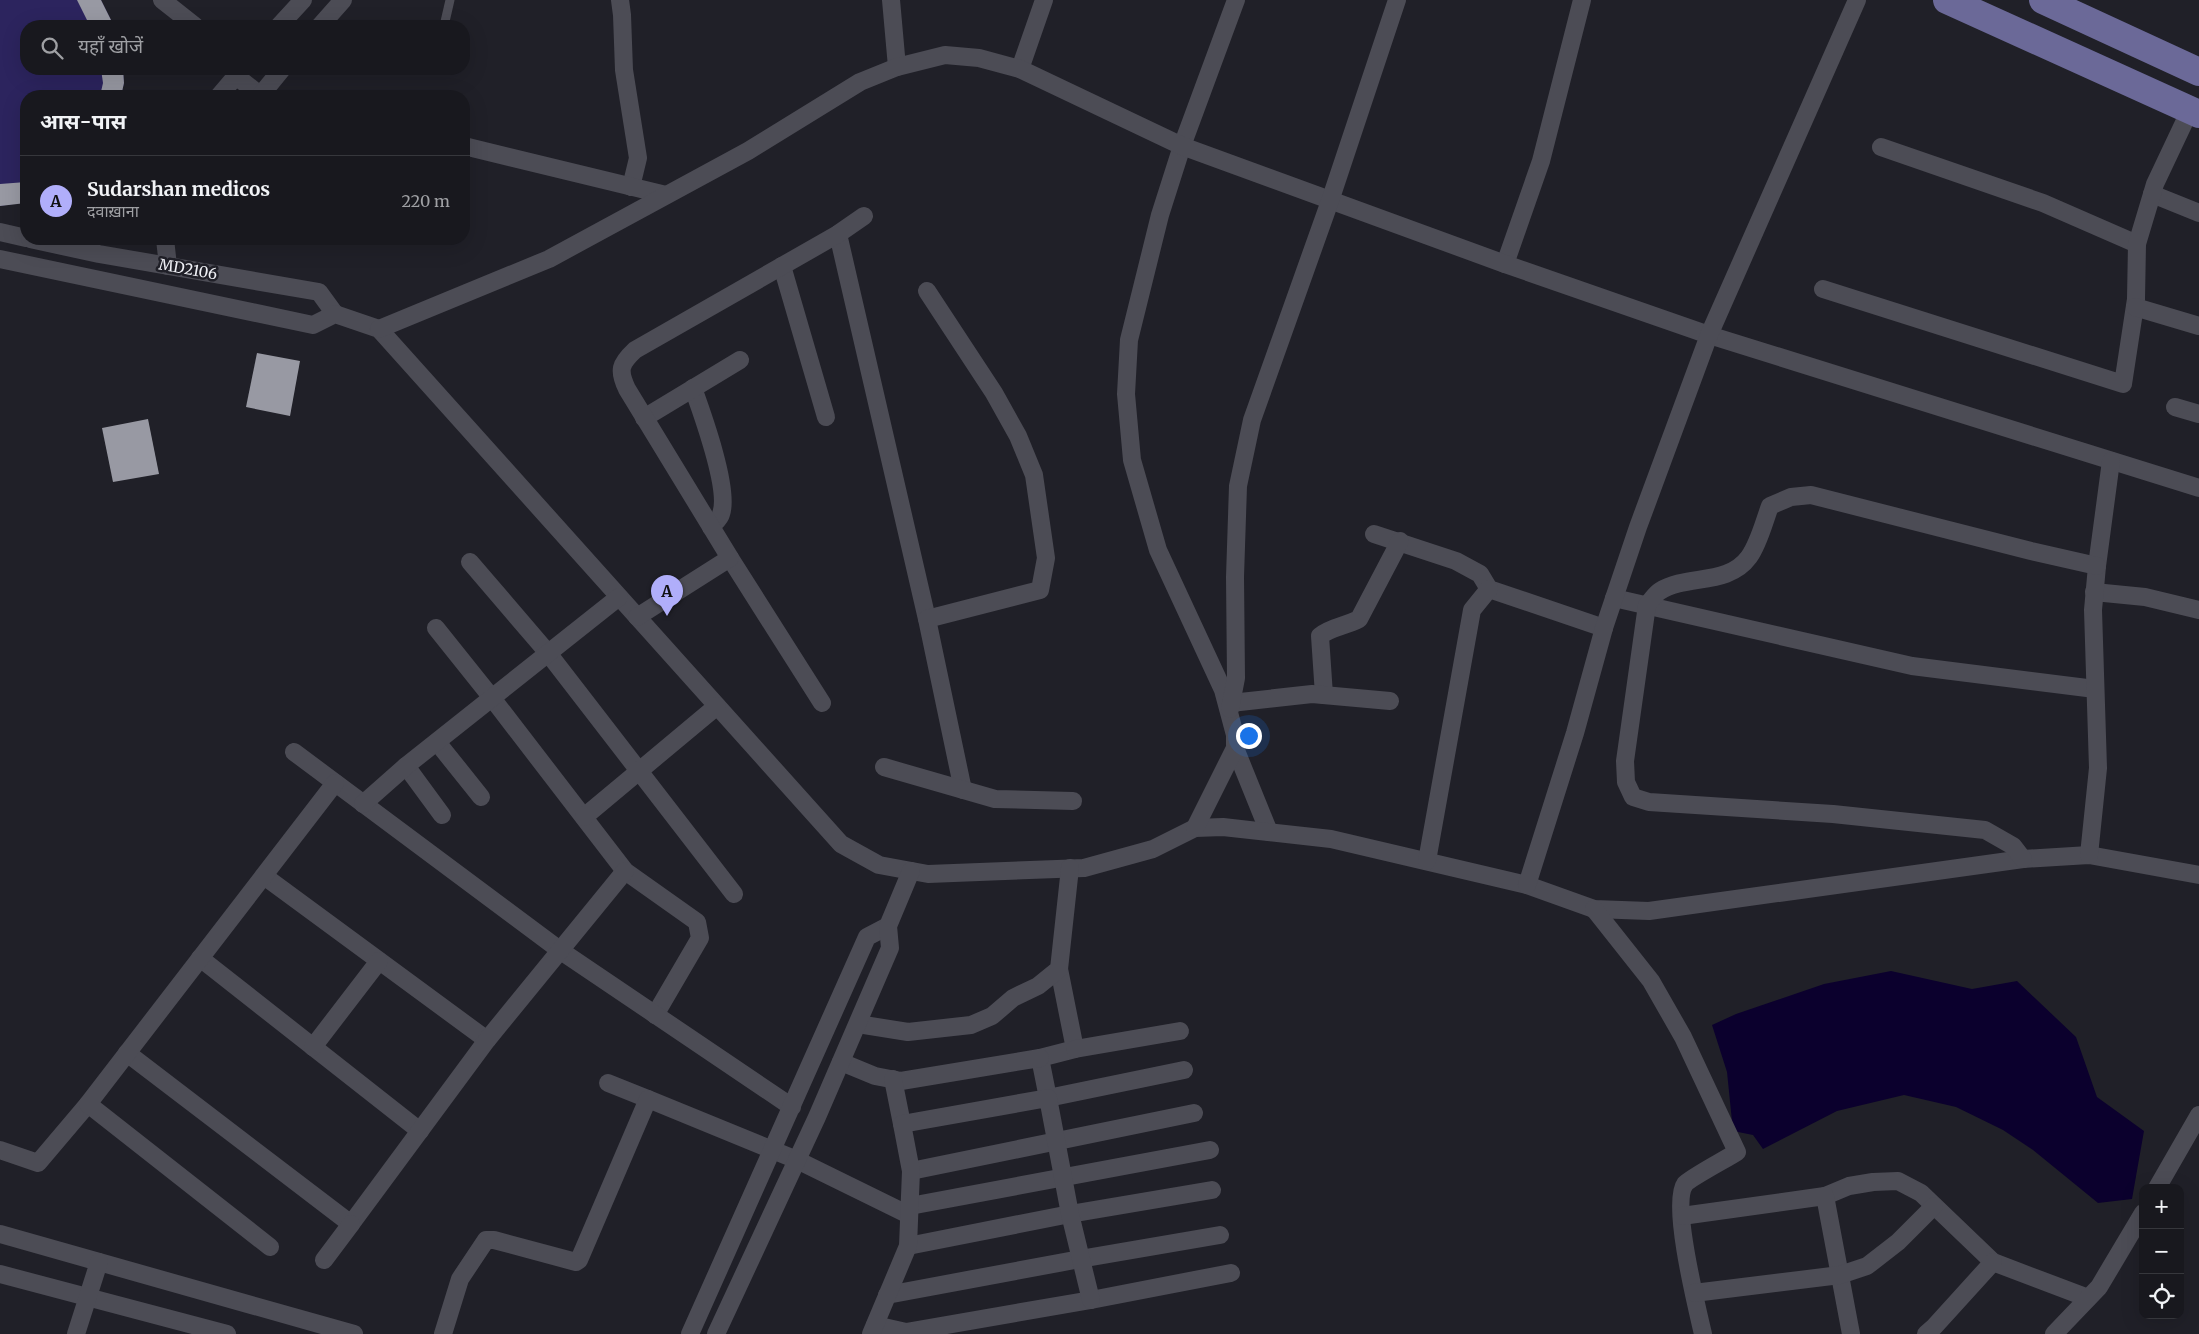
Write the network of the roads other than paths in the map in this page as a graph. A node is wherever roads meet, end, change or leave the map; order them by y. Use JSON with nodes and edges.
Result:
{"nodes":[{"id":1,"x":162,"y":0,"type":"edge"},
{"id":2,"x":302,"y":0,"type":"edge"},
{"id":3,"x":343,"y":0,"type":"edge"},
{"id":4,"x":450,"y":0,"type":"edge"},
{"id":5,"x":620,"y":0,"type":"edge"},
{"id":6,"x":891,"y":0,"type":"edge"},
{"id":7,"x":1044,"y":0,"type":"edge"},
{"id":8,"x":1236,"y":0,"type":"edge"},
{"id":9,"x":1397,"y":0,"type":"edge"},
{"id":10,"x":1582,"y":0,"type":"edge"},
{"id":11,"x":1856,"y":0,"type":"edge"},
{"id":12,"x":1947,"y":0,"type":"edge"},
{"id":13,"x":2043,"y":0,"type":"edge"},
{"id":14,"x":187,"y":20,"type":"edge"},
{"id":15,"x":284,"y":20,"type":"edge"},
{"id":16,"x":325,"y":20,"type":"edge"},
{"id":17,"x":445,"y":20,"type":"edge"},
{"id":18,"x":897,"y":67,"type":"junction"},
{"id":19,"x":1020,"y":70,"type":"junction"},
{"id":20,"x":2199,"y":72,"type":"edge"},
{"id":21,"x":236,"y":75,"type":"edge"},
{"id":22,"x":242,"y":75,"type":"edge"},
{"id":23,"x":277,"y":75,"type":"edge"},
{"id":24,"x":224,"y":90,"type":"edge"},
{"id":25,"x":255,"y":90,"type":"edge"},
{"id":26,"x":265,"y":90,"type":"edge"},
{"id":27,"x":2194,"y":112,"type":"edge"},
{"id":28,"x":1182,"y":146,"type":"junction"},
{"id":29,"x":470,"y":147,"type":"edge"},
{"id":30,"x":1881,"y":147,"type":"dead end"},
{"id":31,"x":632,"y":187,"type":"junction"},
{"id":32,"x":2152,"y":194,"type":"junction"},
{"id":33,"x":666,"y":196,"type":"junction"},
{"id":34,"x":1330,"y":202,"type":"junction"},
{"id":35,"x":2199,"y":213,"type":"edge"},
{"id":36,"x":864,"y":216,"type":"dead end"},
{"id":37,"x":0,"y":232,"type":"edge"},
{"id":38,"x":838,"y":234,"type":"junction"},
{"id":39,"x":20,"y":236,"type":"edge"},
{"id":40,"x":2137,"y":244,"type":"junction"},
{"id":41,"x":77,"y":245,"type":"edge"},
{"id":42,"x":166,"y":245,"type":"edge"},
{"id":43,"x":0,"y":259,"type":"edge"},
{"id":44,"x":1505,"y":264,"type":"junction"},
{"id":45,"x":168,"y":266,"type":"junction"},
{"id":46,"x":782,"y":266,"type":"junction"},
{"id":47,"x":1823,"y":290,"type":"dead end"},
{"id":48,"x":926,"y":291,"type":"dead end"},
{"id":49,"x":2135,"y":307,"type":"junction"},
{"id":50,"x":335,"y":314,"type":"junction"},
{"id":51,"x":2199,"y":326,"type":"edge"},
{"id":52,"x":379,"y":329,"type":"junction"},
{"id":53,"x":1709,"y":335,"type":"junction"},
{"id":54,"x":740,"y":360,"type":"dead end"},
{"id":55,"x":693,"y":388,"type":"junction"},
{"id":56,"x":2175,"y":407,"type":"dead end"},
{"id":57,"x":2199,"y":414,"type":"edge"},
{"id":58,"x":826,"y":417,"type":"dead end"},
{"id":59,"x":644,"y":418,"type":"junction"},
{"id":60,"x":2111,"y":461,"type":"junction"},
{"id":61,"x":2199,"y":488,"type":"edge"},
{"id":62,"x":711,"y":527,"type":"junction"},
{"id":63,"x":1374,"y":534,"type":"dead end"},
{"id":64,"x":1400,"y":542,"type":"junction"},
{"id":65,"x":730,"y":558,"type":"junction"},
{"id":66,"x":470,"y":562,"type":"dead end"},
{"id":67,"x":2097,"y":566,"type":"junction"},
{"id":68,"x":1489,"y":589,"type":"junction"},
{"id":69,"x":2094,"y":592,"type":"junction"},
{"id":70,"x":619,"y":597,"type":"junction"},
{"id":71,"x":1614,"y":598,"type":"junction"},
{"id":72,"x":1647,"y":605,"type":"junction"},
{"id":73,"x":2199,"y":610,"type":"edge"},
{"id":74,"x":638,"y":618,"type":"junction"},
{"id":75,"x":927,"y":619,"type":"junction"},
{"id":76,"x":436,"y":628,"type":"dead end"},
{"id":77,"x":1604,"y":628,"type":"junction"},
{"id":78,"x":548,"y":653,"type":"junction"},
{"id":79,"x":2095,"y":689,"type":"junction"},
{"id":80,"x":1324,"y":695,"type":"junction"},
{"id":81,"x":492,"y":698,"type":"junction"},
{"id":82,"x":1390,"y":701,"type":"dead end"},
{"id":83,"x":822,"y":703,"type":"dead end"},
{"id":84,"x":717,"y":706,"type":"junction"},
{"id":85,"x":1230,"y":709,"type":"junction"},
{"id":86,"x":437,"y":742,"type":"junction"},
{"id":87,"x":1235,"y":748,"type":"junction"},
{"id":88,"x":294,"y":752,"type":"dead end"},
{"id":89,"x":406,"y":766,"type":"junction"},
{"id":90,"x":884,"y":767,"type":"dead end"},
{"id":91,"x":640,"y":772,"type":"junction"},
{"id":92,"x":335,"y":783,"type":"junction"},
{"id":93,"x":963,"y":790,"type":"junction"},
{"id":94,"x":481,"y":797,"type":"dead end"},
{"id":95,"x":1072,"y":801,"type":"dead end"},
{"id":96,"x":363,"y":804,"type":"junction"},
{"id":97,"x":442,"y":815,"type":"dead end"},
{"id":98,"x":584,"y":817,"type":"junction"},
{"id":99,"x":1195,"y":828,"type":"junction"},
{"id":100,"x":1269,"y":832,"type":"junction"},
{"id":101,"x":2089,"y":855,"type":"junction"},
{"id":102,"x":2023,"y":859,"type":"junction"},
{"id":103,"x":1427,"y":861,"type":"junction"},
{"id":104,"x":1070,"y":868,"type":"junction"},
{"id":105,"x":625,"y":871,"type":"junction"},
{"id":106,"x":911,"y":871,"type":"junction"},
{"id":107,"x":2199,"y":875,"type":"edge"},
{"id":108,"x":264,"y":876,"type":"junction"},
{"id":109,"x":1527,"y":885,"type":"junction"},
{"id":110,"x":734,"y":894,"type":"dead end"},
{"id":111,"x":1594,"y":909,"type":"junction"},
{"id":112,"x":888,"y":926,"type":"junction"},
{"id":113,"x":560,"y":951,"type":"junction"},
{"id":114,"x":200,"y":958,"type":"junction"},
{"id":115,"x":379,"y":961,"type":"junction"},
{"id":116,"x":1059,"y":969,"type":"junction"},
{"id":117,"x":655,"y":1016,"type":"junction"},
{"id":118,"x":858,"y":1024,"type":"junction"},
{"id":119,"x":1180,"y":1031,"type":"dead end"},
{"id":120,"x":487,"y":1040,"type":"junction"},
{"id":121,"x":313,"y":1047,"type":"junction"},
{"id":122,"x":1075,"y":1049,"type":"junction"},
{"id":123,"x":127,"y":1053,"type":"junction"},
{"id":124,"x":1040,"y":1058,"type":"junction"},
{"id":125,"x":841,"y":1062,"type":"junction"},
{"id":126,"x":1184,"y":1070,"type":"dead end"},
{"id":127,"x":893,"y":1079,"type":"junction"},
{"id":128,"x":608,"y":1082,"type":"dead end"},
{"id":129,"x":1048,"y":1098,"type":"junction"},
{"id":130,"x":648,"y":1099,"type":"junction"},
{"id":131,"x":88,"y":1104,"type":"junction"},
{"id":132,"x":792,"y":1107,"type":"junction"},
{"id":133,"x":1194,"y":1113,"type":"dead end"},
{"id":134,"x":2199,"y":1115,"type":"edge"},
{"id":135,"x":902,"y":1124,"type":"junction"},
{"id":136,"x":420,"y":1131,"type":"junction"},
{"id":137,"x":1056,"y":1142,"type":"junction"},
{"id":138,"x":0,"y":1150,"type":"edge"},
{"id":139,"x":773,"y":1150,"type":"junction"},
{"id":140,"x":1210,"y":1150,"type":"dead end"},
{"id":141,"x":797,"y":1160,"type":"junction"},
{"id":142,"x":912,"y":1171,"type":"junction"},
{"id":143,"x":1063,"y":1178,"type":"junction"},
{"id":144,"x":2159,"y":1184,"type":"edge"},
{"id":145,"x":1212,"y":1190,"type":"dead end"},
{"id":146,"x":1825,"y":1196,"type":"junction"},
{"id":147,"x":1934,"y":1206,"type":"junction"},
{"id":148,"x":910,"y":1210,"type":"junction"},
{"id":149,"x":1070,"y":1214,"type":"junction"},
{"id":150,"x":1682,"y":1216,"type":"junction"},
{"id":151,"x":2139,"y":1220,"type":"edge"},
{"id":152,"x":351,"y":1224,"type":"junction"},
{"id":153,"x":0,"y":1234,"type":"edge"},
{"id":154,"x":1220,"y":1235,"type":"dead end"},
{"id":155,"x":908,"y":1246,"type":"junction"},
{"id":156,"x":270,"y":1247,"type":"dead end"},
{"id":157,"x":1080,"y":1258,"type":"junction"},
{"id":158,"x":324,"y":1260,"type":"dead end"},
{"id":159,"x":99,"y":1262,"type":"junction"},
{"id":160,"x":1993,"y":1262,"type":"junction"},
{"id":161,"x":1231,"y":1273,"type":"dead end"},
{"id":162,"x":0,"y":1274,"type":"edge"},
{"id":163,"x":1840,"y":1275,"type":"junction"},
{"id":164,"x":1694,"y":1293,"type":"junction"},
{"id":165,"x":887,"y":1295,"type":"junction"},
{"id":166,"x":88,"y":1298,"type":"junction"},
{"id":167,"x":2088,"y":1298,"type":"junction"},
{"id":168,"x":1090,"y":1300,"type":"junction"},
{"id":169,"x":873,"y":1329,"type":"edge"},
{"id":170,"x":76,"y":1334,"type":"edge"},
{"id":171,"x":227,"y":1334,"type":"edge"},
{"id":172,"x":354,"y":1334,"type":"edge"},
{"id":173,"x":443,"y":1334,"type":"edge"},
{"id":174,"x":690,"y":1334,"type":"edge"},
{"id":175,"x":716,"y":1334,"type":"edge"},
{"id":176,"x":1703,"y":1334,"type":"edge"},
{"id":177,"x":1851,"y":1334,"type":"edge"},
{"id":178,"x":1926,"y":1334,"type":"edge"},
{"id":179,"x":2054,"y":1334,"type":"edge"}],
"edges":[{"from":1,"to":14,"type":"street"},
{"from":2,"to":15,"type":"street"},
{"from":3,"to":16,"type":"street"},
{"from":4,"to":17,"type":"lane"},
{"from":5,"to":31,"type":"street"},
{"from":6,"to":18,"type":"street"},
{"from":7,"to":19,"type":"street"},
{"from":8,"to":28,"type":"street"},
{"from":9,"to":34,"type":"street"},
{"from":10,"to":44,"type":"street"},
{"from":11,"to":53,"type":"street"},
{"from":12,"to":27,"type":"main road"},
{"from":13,"to":20,"type":"main road"},
{"from":18,"to":19,"type":"street"},
{"from":18,"to":33,"type":"street"},
{"from":19,"to":28,"type":"street"},
{"from":21,"to":24,"type":"street"},
{"from":22,"to":25,"type":"street"},
{"from":23,"to":26,"type":"street"},
{"from":27,"to":32,"type":"street"},
{"from":28,"to":34,"type":"street"},
{"from":28,"to":85,"type":"street"},
{"from":29,"to":31,"type":"street"},
{"from":30,"to":40,"type":"street"},
{"from":31,"to":33,"type":"street"},
{"from":32,"to":35,"type":"street"},
{"from":32,"to":40,"type":"street"},
{"from":33,"to":52,"type":"street"},
{"from":34,"to":44,"type":"street"},
{"from":34,"to":85,"type":"street"},
{"from":36,"to":38,"type":"street"},
{"from":37,"to":39,"type":"street","name":"MD2106"},
{"from":38,"to":46,"type":"street"},
{"from":38,"to":75,"type":"street"},
{"from":40,"to":49,"type":"street"},
{"from":41,"to":45,"type":"street","name":"MD2106"},
{"from":42,"to":45,"type":"street"},
{"from":43,"to":50,"type":"street","number":"MD2106"},
{"from":44,"to":53,"type":"street"},
{"from":45,"to":50,"type":"street","name":"MD2106"},
{"from":46,"to":58,"type":"street"},
{"from":46,"to":59,"type":"street"},
{"from":47,"to":49,"type":"street"},
{"from":48,"to":75,"type":"street"},
{"from":49,"to":51,"type":"street"},
{"from":50,"to":52,"type":"street"},
{"from":52,"to":70,"type":"street"},
{"from":53,"to":60,"type":"street"},
{"from":53,"to":71,"type":"street"},
{"from":54,"to":55,"type":"street"},
{"from":55,"to":59,"type":"street"},
{"from":55,"to":62,"type":"street"},
{"from":56,"to":57,"type":"street"},
{"from":59,"to":62,"type":"street"},
{"from":60,"to":61,"type":"street"},
{"from":60,"to":67,"type":"street"},
{"from":62,"to":65,"type":"street"},
{"from":63,"to":64,"type":"street"},
{"from":64,"to":68,"type":"street"},
{"from":64,"to":80,"type":"street"},
{"from":65,"to":74,"type":"street"},
{"from":65,"to":83,"type":"street"},
{"from":66,"to":78,"type":"street"},
{"from":67,"to":69,"type":"street"},
{"from":67,"to":72,"type":"street"},
{"from":68,"to":77,"type":"street"},
{"from":68,"to":103,"type":"street"},
{"from":69,"to":73,"type":"street"},
{"from":69,"to":79,"type":"street"},
{"from":70,"to":74,"type":"street"},
{"from":70,"to":78,"type":"street"},
{"from":71,"to":72,"type":"street"},
{"from":71,"to":77,"type":"street"},
{"from":72,"to":79,"type":"street"},
{"from":72,"to":102,"type":"street"},
{"from":74,"to":84,"type":"street"},
{"from":75,"to":93,"type":"street"},
{"from":76,"to":81,"type":"street"},
{"from":77,"to":109,"type":"street"},
{"from":78,"to":81,"type":"street"},
{"from":78,"to":91,"type":"street"},
{"from":79,"to":101,"type":"street"},
{"from":80,"to":82,"type":"street"},
{"from":80,"to":85,"type":"street"},
{"from":81,"to":86,"type":"street"},
{"from":81,"to":98,"type":"street"},
{"from":84,"to":91,"type":"street"},
{"from":84,"to":106,"type":"street"},
{"from":85,"to":87,"type":"street"},
{"from":86,"to":89,"type":"street"},
{"from":86,"to":94,"type":"street"},
{"from":87,"to":99,"type":"street"},
{"from":87,"to":100,"type":"street"},
{"from":88,"to":92,"type":"street"},
{"from":89,"to":96,"type":"street"},
{"from":89,"to":97,"type":"street"},
{"from":90,"to":93,"type":"street"},
{"from":91,"to":98,"type":"street"},
{"from":91,"to":110,"type":"street"},
{"from":92,"to":96,"type":"street"},
{"from":92,"to":108,"type":"street"},
{"from":93,"to":95,"type":"street"},
{"from":96,"to":113,"type":"street"},
{"from":98,"to":105,"type":"street"},
{"from":99,"to":100,"type":"street"},
{"from":99,"to":104,"type":"street"},
{"from":100,"to":103,"type":"street"},
{"from":101,"to":102,"type":"street"},
{"from":101,"to":107,"type":"street"},
{"from":102,"to":111,"type":"street"},
{"from":103,"to":109,"type":"street"},
{"from":104,"to":106,"type":"street"},
{"from":104,"to":116,"type":"street"},
{"from":105,"to":113,"type":"street"},
{"from":105,"to":117,"type":"street"},
{"from":106,"to":112,"type":"street"},
{"from":108,"to":114,"type":"street"},
{"from":108,"to":115,"type":"street"},
{"from":109,"to":111,"type":"street"},
{"from":111,"to":150,"type":"street"},
{"from":112,"to":118,"type":"street"},
{"from":112,"to":132,"type":"street"},
{"from":113,"to":117,"type":"street"},
{"from":113,"to":120,"type":"street"},
{"from":114,"to":121,"type":"street"},
{"from":114,"to":123,"type":"street"},
{"from":115,"to":120,"type":"street"},
{"from":115,"to":121,"type":"street"},
{"from":116,"to":118,"type":"street"},
{"from":116,"to":122,"type":"street"},
{"from":117,"to":132,"type":"street"},
{"from":118,"to":125,"type":"street"},
{"from":119,"to":122,"type":"street"},
{"from":120,"to":136,"type":"street"},
{"from":121,"to":136,"type":"street"},
{"from":122,"to":124,"type":"street"},
{"from":123,"to":131,"type":"street"},
{"from":123,"to":152,"type":"street"},
{"from":124,"to":127,"type":"street"},
{"from":124,"to":129,"type":"street"},
{"from":125,"to":127,"type":"street"},
{"from":125,"to":141,"type":"street"},
{"from":126,"to":129,"type":"street"},
{"from":127,"to":135,"type":"street"},
{"from":128,"to":130,"type":"street"},
{"from":129,"to":135,"type":"street"},
{"from":129,"to":137,"type":"street"},
{"from":130,"to":139,"type":"street"},
{"from":130,"to":173,"type":"street"},
{"from":131,"to":138,"type":"street"},
{"from":131,"to":156,"type":"street"},
{"from":132,"to":139,"type":"street"},
{"from":133,"to":137,"type":"street"},
{"from":134,"to":144,"type":"street"},
{"from":135,"to":142,"type":"street"},
{"from":136,"to":152,"type":"street"},
{"from":137,"to":142,"type":"street"},
{"from":137,"to":143,"type":"street"},
{"from":139,"to":141,"type":"street"},
{"from":139,"to":174,"type":"street"},
{"from":140,"to":143,"type":"street"},
{"from":141,"to":148,"type":"street"},
{"from":141,"to":175,"type":"street"},
{"from":142,"to":148,"type":"street"},
{"from":143,"to":148,"type":"street"},
{"from":143,"to":149,"type":"street"},
{"from":145,"to":149,"type":"street"},
{"from":146,"to":147,"type":"street"},
{"from":146,"to":150,"type":"street"},
{"from":146,"to":163,"type":"street"},
{"from":147,"to":160,"type":"street"},
{"from":147,"to":163,"type":"street"},
{"from":148,"to":155,"type":"street"},
{"from":149,"to":155,"type":"street"},
{"from":149,"to":157,"type":"street"},
{"from":150,"to":164,"type":"street"},
{"from":151,"to":167,"type":"street"},
{"from":152,"to":158,"type":"street"},
{"from":153,"to":159,"type":"street"},
{"from":154,"to":157,"type":"street"},
{"from":155,"to":165,"type":"street"},
{"from":157,"to":165,"type":"street"},
{"from":157,"to":168,"type":"street"},
{"from":159,"to":166,"type":"street"},
{"from":159,"to":172,"type":"street"},
{"from":160,"to":167,"type":"street"},
{"from":160,"to":178,"type":"street"},
{"from":161,"to":168,"type":"street"},
{"from":162,"to":166,"type":"street"},
{"from":163,"to":164,"type":"street"},
{"from":163,"to":177,"type":"street"},
{"from":164,"to":176,"type":"street"},
{"from":165,"to":169,"type":"street"},
{"from":166,"to":170,"type":"street"},
{"from":166,"to":171,"type":"street"},
{"from":167,"to":179,"type":"street"},
{"from":168,"to":169,"type":"street"}]}
